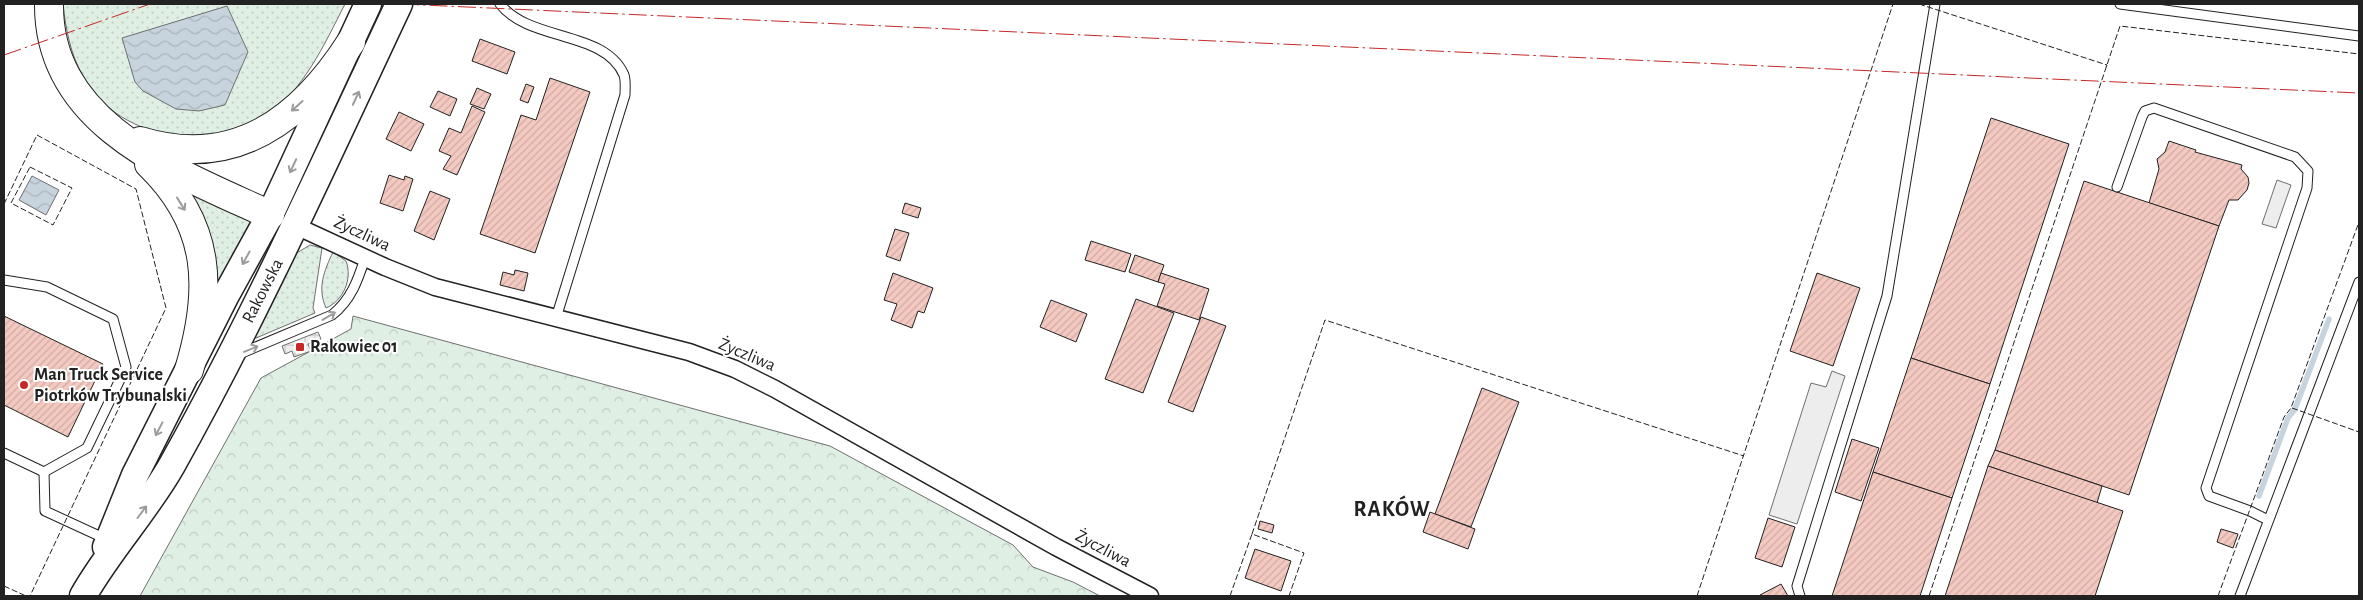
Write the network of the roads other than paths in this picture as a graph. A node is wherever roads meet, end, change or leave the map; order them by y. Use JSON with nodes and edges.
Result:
{"nodes":[{"id":1,"x":49,"y":4,"type":"edge"},
{"id":2,"x":368,"y":4,"type":"edge"},
{"id":3,"x":399,"y":4,"type":"edge"},
{"id":4,"x":500,"y":4,"type":"edge"},
{"id":5,"x":1935,"y":4,"type":"edge"},
{"id":6,"x":2120,"y":4,"type":"edge"},
{"id":7,"x":2359,"y":36,"type":"edge"},
{"id":8,"x":351,"y":42,"type":"junction"},
{"id":9,"x":113,"y":130,"type":"junction"},
{"id":10,"x":2117,"y":187,"type":"dead end"},
{"id":11,"x":270,"y":216,"type":"junction"},
{"id":12,"x":296,"y":226,"type":"junction"},
{"id":13,"x":365,"y":258,"type":"junction"},
{"id":14,"x":4,"y":280,"type":"edge"},
{"id":15,"x":2359,"y":282,"type":"edge"},
{"id":16,"x":556,"y":318,"type":"junction"},
{"id":17,"x":223,"y":369,"type":"junction"},
{"id":18,"x":189,"y":370,"type":"junction"},
{"id":19,"x":4,"y":453,"type":"edge"},
{"id":20,"x":44,"y":472,"type":"junction"},
{"id":21,"x":2268,"y":520,"type":"junction"},
{"id":22,"x":104,"y":552,"type":"junction"},
{"id":23,"x":83,"y":596,"type":"edge"},
{"id":24,"x":1150,"y":596,"type":"edge"},
{"id":25,"x":1800,"y":596,"type":"edge"},
{"id":26,"x":2240,"y":596,"type":"edge"}],
"edges":[{"from":1,"to":9,"type":"highway"},
{"from":2,"to":8,"type":"main road","name":"Rakowska"},
{"from":12,"to":3,"type":"main road","name":"Rakowska","one_way":true},
{"from":4,"to":16,"type":"lane"},
{"from":5,"to":25,"type":"lane"},
{"from":6,"to":7,"type":"lane"},
{"from":8,"to":9,"type":"highway","one_way":true},
{"from":8,"to":11,"type":"main road","name":"Rakowska","one_way":true},
{"from":9,"to":11,"type":"highway"},
{"from":9,"to":18,"type":"highway","one_way":true},
{"from":10,"to":21,"type":"lane"},
{"from":11,"to":12,"type":"main road"},
{"from":11,"to":18,"type":"main road","name":"Rakowska","one_way":true},
{"from":12,"to":13,"type":"street","name":"Życzliwa"},
{"from":12,"to":17,"type":"main road","name":"Rakowska"},
{"from":13,"to":16,"type":"street","name":"Życzliwa"},
{"from":17,"to":13,"type":"lane","one_way":true},
{"from":14,"to":20,"type":"lane"},
{"from":15,"to":21,"type":"lane"},
{"from":16,"to":24,"type":"street","name":"Życzliwa"},
{"from":22,"to":17,"type":"main road","name":"Rakowska","one_way":true},
{"from":18,"to":22,"type":"main road","name":"Rakowska","one_way":true},
{"from":19,"to":20,"type":"lane"},
{"from":20,"to":22,"type":"lane"},
{"from":21,"to":26,"type":"lane"},
{"from":22,"to":23,"type":"main road","name":"Rakowska"}]}
